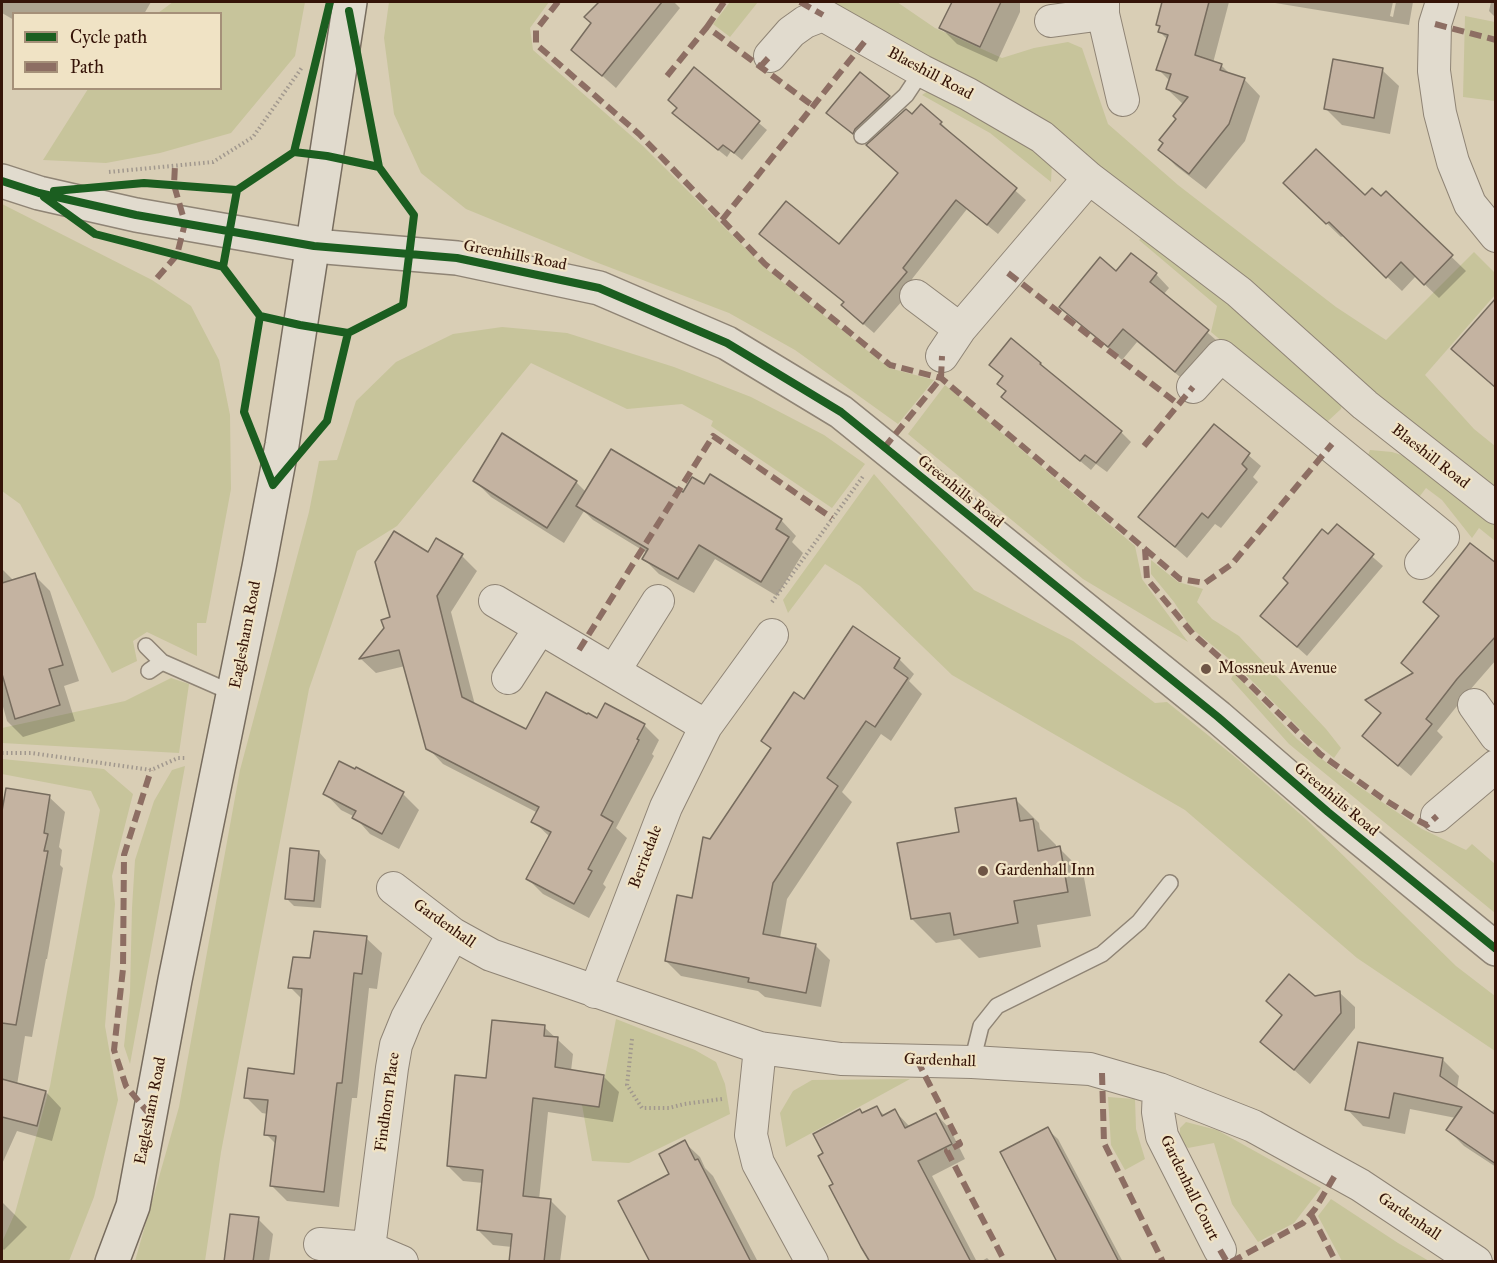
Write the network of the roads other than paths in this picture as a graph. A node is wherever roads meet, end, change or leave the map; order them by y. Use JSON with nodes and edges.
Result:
{"nodes":[{"id":1,"x":350,"y":2,"type":"edge"},
{"id":2,"x":1442,"y":2,"type":"edge"},
{"id":3,"x":1103,"y":8,"type":"edge"},
{"id":4,"x":1051,"y":21,"type":"dead end"},
{"id":5,"x":770,"y":56,"type":"dead end"},
{"id":6,"x":922,"y":71,"type":"junction"},
{"id":7,"x":1124,"y":100,"type":"dead end"},
{"id":8,"x":862,"y":136,"type":"dead end"},
{"id":9,"x":1089,"y":178,"type":"junction"},
{"id":10,"x":2,"y":181,"type":"edge"},
{"id":11,"x":1496,"y":236,"type":"edge"},
{"id":12,"x":314,"y":246,"type":"junction"},
{"id":13,"x":916,"y":296,"type":"dead end"},
{"id":14,"x":960,"y":329,"type":"junction"},
{"id":15,"x":942,"y":356,"type":"dead end"},
{"id":16,"x":1193,"y":387,"type":"dead end"},
{"id":17,"x":1365,"y":405,"type":"junction"},
{"id":18,"x":1332,"y":444,"type":"junction"},
{"id":19,"x":1496,"y":508,"type":"edge"},
{"id":20,"x":1421,"y":563,"type":"dead end"},
{"id":21,"x":495,"y":601,"type":"dead end"},
{"id":22,"x":658,"y":601,"type":"dead end"},
{"id":23,"x":540,"y":628,"type":"junction"},
{"id":24,"x":772,"y":635,"type":"road end"},
{"id":25,"x":146,"y":646,"type":"dead end"},
{"id":26,"x":614,"y":671,"type":"junction"},
{"id":27,"x":508,"y":678,"type":"dead end"},
{"id":28,"x":235,"y":693,"type":"junction"},
{"id":29,"x":1474,"y":705,"type":"dead end"},
{"id":30,"x":706,"y":726,"type":"junction"},
{"id":31,"x":1496,"y":736,"type":"edge"},
{"id":32,"x":1496,"y":766,"type":"edge"},
{"id":33,"x":1437,"y":816,"type":"dead end"},
{"id":34,"x":1170,"y":883,"type":"dead end"},
{"id":35,"x":393,"y":888,"type":"dead end"},
{"id":36,"x":453,"y":934,"type":"junction"},
{"id":37,"x":1496,"y":949,"type":"edge"},
{"id":38,"x":595,"y":992,"type":"junction"},
{"id":39,"x":760,"y":1048,"type":"junction"},
{"id":40,"x":972,"y":1062,"type":"junction"},
{"id":41,"x":1160,"y":1089,"type":"junction"},
{"id":42,"x":320,"y":1244,"type":"dead end"},
{"id":43,"x":369,"y":1248,"type":"junction"},
{"id":44,"x":1220,"y":1250,"type":"dead end"},
{"id":45,"x":112,"y":1262,"type":"edge"},
{"id":46,"x":402,"y":1262,"type":"edge"},
{"id":47,"x":812,"y":1262,"type":"edge"},
{"id":48,"x":1476,"y":1262,"type":"edge"}],
"edges":[{"from":1,"to":12,"type":"street","name":"Eaglesham Road"},
{"from":2,"to":11,"type":"street"},
{"from":3,"to":4,"type":"street"},
{"from":3,"to":7,"type":"street"},
{"from":5,"to":6,"type":"street","name":"Blaeshill Road"},
{"from":6,"to":8,"type":"lane"},
{"from":6,"to":9,"type":"street","name":"Blaeshill Road"},
{"from":9,"to":14,"type":"street"},
{"from":9,"to":17,"type":"street","name":"Blaeshill Road"},
{"from":10,"to":12,"type":"street","name":"Greenhills Road"},
{"from":12,"to":28,"type":"street","name":"Eaglesham Road"},
{"from":12,"to":37,"type":"street","name":"Greenhills Road"},
{"from":13,"to":14,"type":"street"},
{"from":14,"to":15,"type":"street"},
{"from":16,"to":18,"type":"street"},
{"from":17,"to":18,"type":"street"},
{"from":17,"to":19,"type":"street","name":"Blaeshill Road"},
{"from":18,"to":20,"type":"street"},
{"from":21,"to":23,"type":"street"},
{"from":22,"to":26,"type":"street"},
{"from":23,"to":26,"type":"street"},
{"from":23,"to":27,"type":"street"},
{"from":24,"to":30,"type":"street","name":"Berriedale"},
{"from":25,"to":28,"type":"lane"},
{"from":26,"to":30,"type":"street"},
{"from":28,"to":45,"type":"street","name":"Eaglesham Road"},
{"from":29,"to":31,"type":"street"},
{"from":30,"to":38,"type":"street","name":"Berriedale"},
{"from":32,"to":33,"type":"street"},
{"from":34,"to":40,"type":"lane"},
{"from":35,"to":36,"type":"street","name":"Gardenhall"},
{"from":36,"to":38,"type":"street","name":"Gardenhall"},
{"from":36,"to":43,"type":"street","name":"Findhorn Place"},
{"from":38,"to":39,"type":"street","name":"Gardenhall"},
{"from":39,"to":40,"type":"street","name":"Gardenhall"},
{"from":39,"to":47,"type":"street"},
{"from":40,"to":41,"type":"street","name":"Gardenhall"},
{"from":41,"to":44,"type":"street","name":"Gardenhall Court"},
{"from":41,"to":48,"type":"street","name":"Gardenhall"},
{"from":42,"to":43,"type":"street"},
{"from":43,"to":46,"type":"street"}]}
